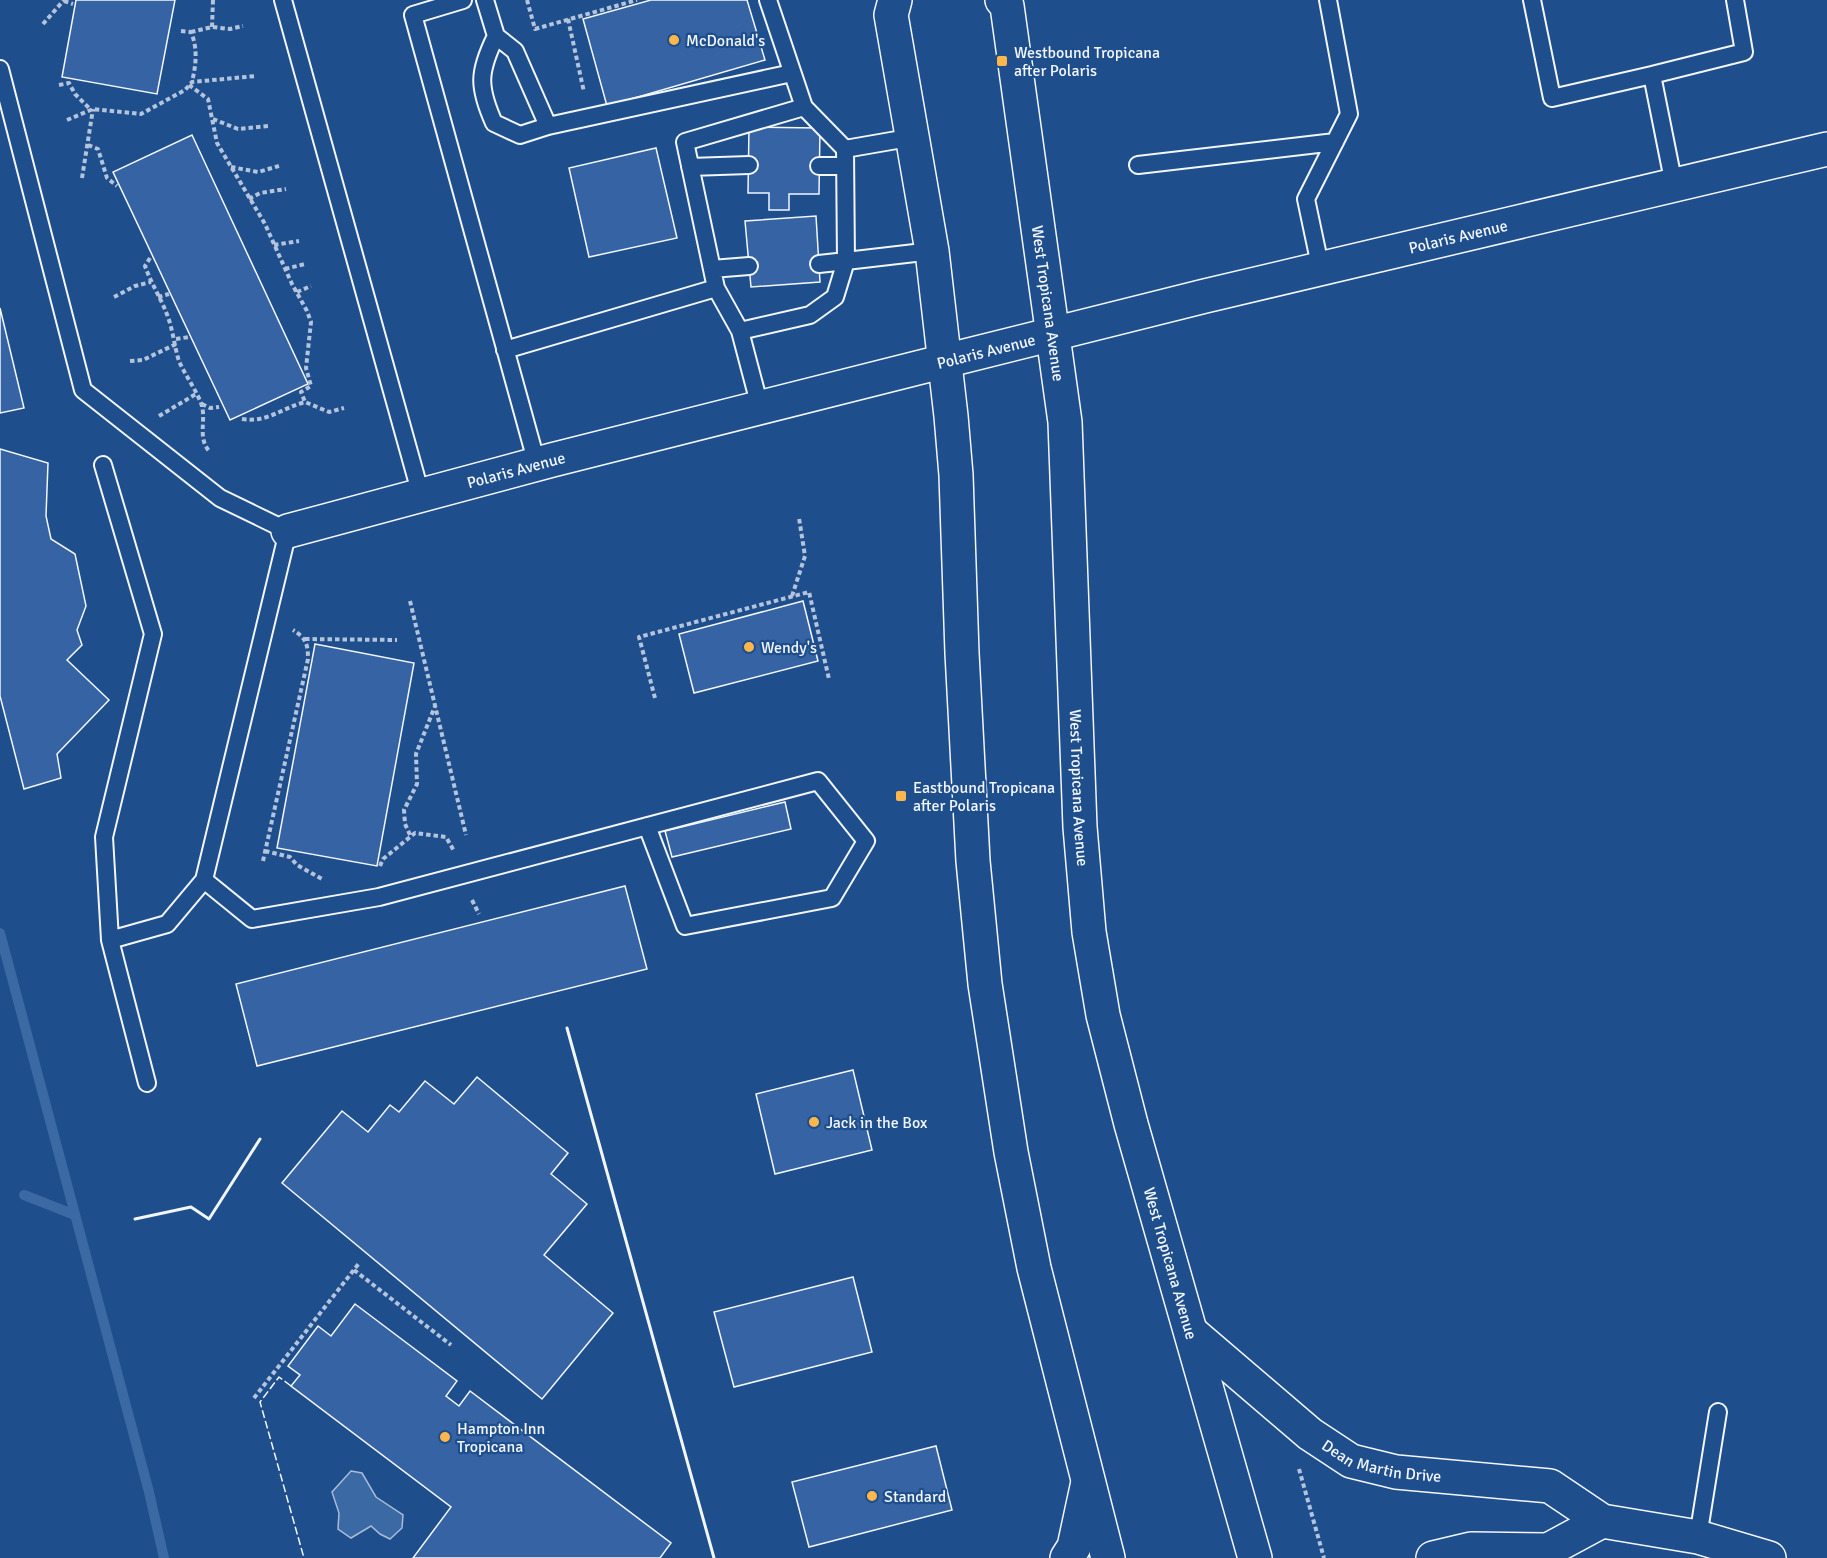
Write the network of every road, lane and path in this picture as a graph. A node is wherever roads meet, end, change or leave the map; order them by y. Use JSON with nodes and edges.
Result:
{"nodes":[{"id":1,"x":64,"y":0,"type":"edge"},
{"id":2,"x":213,"y":0,"type":"edge"},
{"id":3,"x":283,"y":0,"type":"edge"},
{"id":4,"x":463,"y":0,"type":"edge"},
{"id":5,"x":485,"y":0,"type":"edge"},
{"id":6,"x":527,"y":0,"type":"edge"},
{"id":7,"x":637,"y":0,"type":"edge"},
{"id":8,"x":768,"y":0,"type":"edge"},
{"id":9,"x":895,"y":0,"type":"edge"},
{"id":10,"x":1002,"y":0,"type":"edge"},
{"id":11,"x":1328,"y":0,"type":"edge"},
{"id":12,"x":1532,"y":0,"type":"edge"},
{"id":13,"x":1735,"y":0,"type":"edge"},
{"id":14,"x":73,"y":4,"type":"dead end"},
{"id":15,"x":568,"y":19,"type":"junction"},
{"id":16,"x":43,"y":24,"type":"dead end"},
{"id":17,"x":243,"y":26,"type":"dead end"},
{"id":18,"x":212,"y":27,"type":"junction"},
{"id":19,"x":182,"y":31,"type":"dead end"},
{"id":20,"x":191,"y":32,"type":"junction"},
{"id":21,"x":496,"y":36,"type":"junction"},
{"id":22,"x":0,"y":69,"type":"edge"},
{"id":23,"x":792,"y":73,"type":"junction"},
{"id":24,"x":1652,"y":75,"type":"junction"},
{"id":25,"x":256,"y":76,"type":"dead end"},
{"id":26,"x":190,"y":84,"type":"junction"},
{"id":27,"x":58,"y":86,"type":"dead end"},
{"id":28,"x":804,"y":108,"type":"junction"},
{"id":29,"x":92,"y":110,"type":"junction"},
{"id":30,"x":598,"y":117,"type":"junction"},
{"id":31,"x":213,"y":118,"type":"junction"},
{"id":32,"x":67,"y":120,"type":"dead end"},
{"id":33,"x":269,"y":126,"type":"dead end"},
{"id":34,"x":548,"y":126,"type":"junction"},
{"id":35,"x":914,"y":137,"type":"junction"},
{"id":36,"x":1335,"y":142,"type":"junction"},
{"id":37,"x":88,"y":145,"type":"junction"},
{"id":38,"x":1827,"y":149,"type":"edge"},
{"id":39,"x":845,"y":157,"type":"junction"},
{"id":40,"x":749,"y":165,"type":"dead end"},
{"id":41,"x":1138,"y":165,"type":"dead end"},
{"id":42,"x":279,"y":166,"type":"dead end"},
{"id":43,"x":819,"y":166,"type":"dead end"},
{"id":44,"x":230,"y":167,"type":"junction"},
{"id":45,"x":690,"y":167,"type":"junction"},
{"id":46,"x":82,"y":178,"type":"dead end"},
{"id":47,"x":1674,"y":185,"type":"junction"},
{"id":48,"x":117,"y":186,"type":"dead end"},
{"id":49,"x":286,"y":189,"type":"dead end"},
{"id":50,"x":249,"y":199,"type":"junction"},
{"id":51,"x":299,"y":241,"type":"dead end"},
{"id":52,"x":274,"y":245,"type":"junction"},
{"id":53,"x":932,"y":251,"type":"junction"},
{"id":54,"x":150,"y":258,"type":"dead end"},
{"id":55,"x":846,"y":261,"type":"junction"},
{"id":56,"x":305,"y":264,"type":"dead end"},
{"id":57,"x":819,"y":264,"type":"dead end"},
{"id":58,"x":749,"y":266,"type":"dead end"},
{"id":59,"x":285,"y":269,"type":"junction"},
{"id":60,"x":712,"y":269,"type":"junction"},
{"id":61,"x":1321,"y":270,"type":"junction"},
{"id":62,"x":151,"y":282,"type":"junction"},
{"id":63,"x":311,"y":286,"type":"dead end"},
{"id":64,"x":716,"y":288,"type":"junction"},
{"id":65,"x":297,"y":292,"type":"junction"},
{"id":66,"x":169,"y":294,"type":"dead end"},
{"id":67,"x":114,"y":297,"type":"dead end"},
{"id":68,"x":158,"y":297,"type":"junction"},
{"id":69,"x":740,"y":331,"type":"junction"},
{"id":70,"x":1054,"y":333,"type":"junction"},
{"id":71,"x":189,"y":337,"type":"dead end"},
{"id":72,"x":176,"y":342,"type":"junction"},
{"id":73,"x":505,"y":350,"type":"junction"},
{"id":74,"x":130,"y":361,"type":"dead end"},
{"id":75,"x":945,"y":361,"type":"junction"},
{"id":76,"x":196,"y":393,"type":"junction"},
{"id":77,"x":305,"y":402,"type":"junction"},
{"id":78,"x":201,"y":404,"type":"junction"},
{"id":79,"x":219,"y":407,"type":"dead end"},
{"id":80,"x":760,"y":407,"type":"junction"},
{"id":81,"x":344,"y":408,"type":"dead end"},
{"id":82,"x":242,"y":419,"type":"dead end"},
{"id":83,"x":142,"y":436,"type":"junction"},
{"id":84,"x":211,"y":453,"type":"dead end"},
{"id":85,"x":537,"y":464,"type":"junction"},
{"id":86,"x":103,"y":465,"type":"dead end"},
{"id":87,"x":421,"y":495,"type":"junction"},
{"id":88,"x":799,"y":518,"type":"dead end"},
{"id":89,"x":288,"y":531,"type":"junction"},
{"id":90,"x":792,"y":596,"type":"junction"},
{"id":91,"x":410,"y":601,"type":"dead end"},
{"id":92,"x":292,"y":629,"type":"dead end"},
{"id":93,"x":304,"y":639,"type":"junction"},
{"id":94,"x":397,"y":640,"type":"dead end"},
{"id":95,"x":829,"y":679,"type":"dead end"},
{"id":96,"x":655,"y":698,"type":"dead end"},
{"id":97,"x":435,"y":705,"type":"junction"},
{"id":98,"x":647,"y":826,"type":"junction"},
{"id":99,"x":410,"y":835,"type":"junction"},
{"id":100,"x":466,"y":835,"type":"dead end"},
{"id":101,"x":265,"y":851,"type":"junction"},
{"id":102,"x":263,"y":861,"type":"dead end"},
{"id":103,"x":373,"y":871,"type":"dead end"},
{"id":104,"x":461,"y":875,"type":"junction"},
{"id":105,"x":204,"y":880,"type":"junction"},
{"id":106,"x":331,"y":880,"type":"dead end"},
{"id":107,"x":110,"y":939,"type":"junction"},
{"id":108,"x":147,"y":1083,"type":"dead end"},
{"id":109,"x":360,"y":1262,"type":"dead end"},
{"id":110,"x":354,"y":1269,"type":"junction"},
{"id":111,"x":1192,"y":1333,"type":"junction"},
{"id":112,"x":451,"y":1345,"type":"dead end"},
{"id":113,"x":254,"y":1398,"type":"dead end"},
{"id":114,"x":1718,"y":1412,"type":"dead end"},
{"id":115,"x":1298,"y":1466,"type":"dead end"},
{"id":116,"x":1089,"y":1482,"type":"junction"},
{"id":117,"x":1602,"y":1521,"type":"junction"},
{"id":118,"x":1698,"y":1537,"type":"junction"},
{"id":119,"x":1067,"y":1558,"type":"edge"},
{"id":120,"x":1108,"y":1558,"type":"edge"},
{"id":121,"x":1255,"y":1558,"type":"edge"},
{"id":122,"x":1324,"y":1558,"type":"edge"},
{"id":123,"x":1433,"y":1558,"type":"edge"},
{"id":124,"x":1769,"y":1558,"type":"edge"}],
"edges":[{"from":1,"to":14,"type":"path"},
{"from":1,"to":16,"type":"path"},
{"from":2,"to":18,"type":"path"},
{"from":3,"to":87,"type":"lane"},
{"from":4,"to":73,"type":"lane"},
{"from":5,"to":21,"type":"lane"},
{"from":6,"to":15,"type":"path"},
{"from":7,"to":15,"type":"path"},
{"from":8,"to":23,"type":"lane"},
{"from":9,"to":35,"type":"main road"},
{"from":10,"to":70,"type":"main road","name":"West Tropicana Avenue"},
{"from":11,"to":36,"type":"lane"},
{"from":12,"to":24,"type":"lane"},
{"from":13,"to":24,"type":"lane"},
{"from":15,"to":30,"type":"path"},
{"from":17,"to":18,"type":"path"},
{"from":18,"to":20,"type":"path"},
{"from":19,"to":20,"type":"path"},
{"from":20,"to":26,"type":"path"},
{"from":21,"to":34,"type":"lane"},
{"from":21,"to":34,"type":"lane"},
{"from":22,"to":83,"type":"lane"},
{"from":23,"to":28,"type":"lane"},
{"from":23,"to":30,"type":"lane"},
{"from":24,"to":47,"type":"lane"},
{"from":25,"to":26,"type":"path"},
{"from":26,"to":29,"type":"path"},
{"from":26,"to":31,"type":"path"},
{"from":27,"to":29,"type":"path"},
{"from":28,"to":39,"type":"lane"},
{"from":28,"to":45,"type":"lane"},
{"from":29,"to":32,"type":"path"},
{"from":29,"to":37,"type":"path"},
{"from":30,"to":34,"type":"lane"},
{"from":31,"to":33,"type":"path"},
{"from":31,"to":44,"type":"path"},
{"from":35,"to":39,"type":"lane"},
{"from":35,"to":53,"type":"main road"},
{"from":36,"to":41,"type":"lane"},
{"from":36,"to":61,"type":"lane"},
{"from":37,"to":46,"type":"path"},
{"from":37,"to":48,"type":"path"},
{"from":38,"to":47,"type":"main road","name":"Polaris Avenue"},
{"from":39,"to":43,"type":"lane"},
{"from":39,"to":55,"type":"lane"},
{"from":40,"to":45,"type":"lane"},
{"from":42,"to":44,"type":"path"},
{"from":44,"to":50,"type":"path"},
{"from":45,"to":60,"type":"lane"},
{"from":47,"to":61,"type":"main road","name":"Polaris Avenue"},
{"from":49,"to":50,"type":"path"},
{"from":50,"to":52,"type":"path"},
{"from":51,"to":52,"type":"path"},
{"from":52,"to":59,"type":"path"},
{"from":53,"to":55,"type":"lane"},
{"from":53,"to":75,"type":"main road"},
{"from":54,"to":62,"type":"path"},
{"from":55,"to":57,"type":"lane"},
{"from":55,"to":69,"type":"lane"},
{"from":56,"to":59,"type":"path"},
{"from":58,"to":60,"type":"lane"},
{"from":59,"to":65,"type":"path"},
{"from":60,"to":64,"type":"lane"},
{"from":61,"to":70,"type":"main road","name":"Polaris Avenue"},
{"from":62,"to":67,"type":"path"},
{"from":62,"to":68,"type":"path"},
{"from":63,"to":65,"type":"path"},
{"from":64,"to":69,"type":"lane"},
{"from":64,"to":73,"type":"lane"},
{"from":65,"to":77,"type":"path"},
{"from":66,"to":68,"type":"path"},
{"from":68,"to":72,"type":"path"},
{"from":69,"to":80,"type":"lane"},
{"from":70,"to":75,"type":"main road","name":"Polaris Avenue"},
{"from":70,"to":111,"type":"main road","name":"West Tropicana Avenue"},
{"from":71,"to":72,"type":"path"},
{"from":72,"to":74,"type":"path"},
{"from":72,"to":76,"type":"path"},
{"from":73,"to":85,"type":"lane"},
{"from":75,"to":80,"type":"main road","name":"Polaris Avenue"},
{"from":75,"to":116,"type":"main road"},
{"from":76,"to":78,"type":"path"},
{"from":76,"to":83,"type":"path"},
{"from":77,"to":81,"type":"path"},
{"from":77,"to":82,"type":"path"},
{"from":78,"to":79,"type":"path"},
{"from":78,"to":84,"type":"path"},
{"from":80,"to":85,"type":"main road","name":"Polaris Avenue"},
{"from":83,"to":89,"type":"lane"},
{"from":85,"to":87,"type":"main road","name":"Polaris Avenue"},
{"from":86,"to":107,"type":"lane"},
{"from":87,"to":89,"type":"main road","name":"Polaris Avenue"},
{"from":88,"to":90,"type":"path"},
{"from":89,"to":105,"type":"lane"},
{"from":90,"to":95,"type":"path"},
{"from":90,"to":96,"type":"path"},
{"from":91,"to":97,"type":"path"},
{"from":92,"to":93,"type":"path"},
{"from":93,"to":94,"type":"path"},
{"from":93,"to":101,"type":"path"},
{"from":97,"to":99,"type":"path"},
{"from":97,"to":100,"type":"path"},
{"from":98,"to":98,"type":"lane"},
{"from":98,"to":104,"type":"lane"},
{"from":99,"to":103,"type":"path"},
{"from":99,"to":104,"type":"path"},
{"from":101,"to":102,"type":"path"},
{"from":101,"to":106,"type":"path"},
{"from":104,"to":105,"type":"lane"},
{"from":105,"to":107,"type":"lane"},
{"from":107,"to":108,"type":"lane"},
{"from":109,"to":110,"type":"path"},
{"from":110,"to":112,"type":"path"},
{"from":110,"to":113,"type":"path"},
{"from":111,"to":117,"type":"main road","name":"Dean Martin Drive"},
{"from":111,"to":121,"type":"main road","name":"West Tropicana Avenue"},
{"from":114,"to":118,"type":"lane"},
{"from":115,"to":122,"type":"path"},
{"from":116,"to":119,"type":"main road"},
{"from":116,"to":120,"type":"main road"},
{"from":117,"to":118,"type":"main road","name":"Dean Martin Drive"},
{"from":117,"to":123,"type":"main road"},
{"from":118,"to":124,"type":"main road","name":"Dean Martin Drive"}]}
